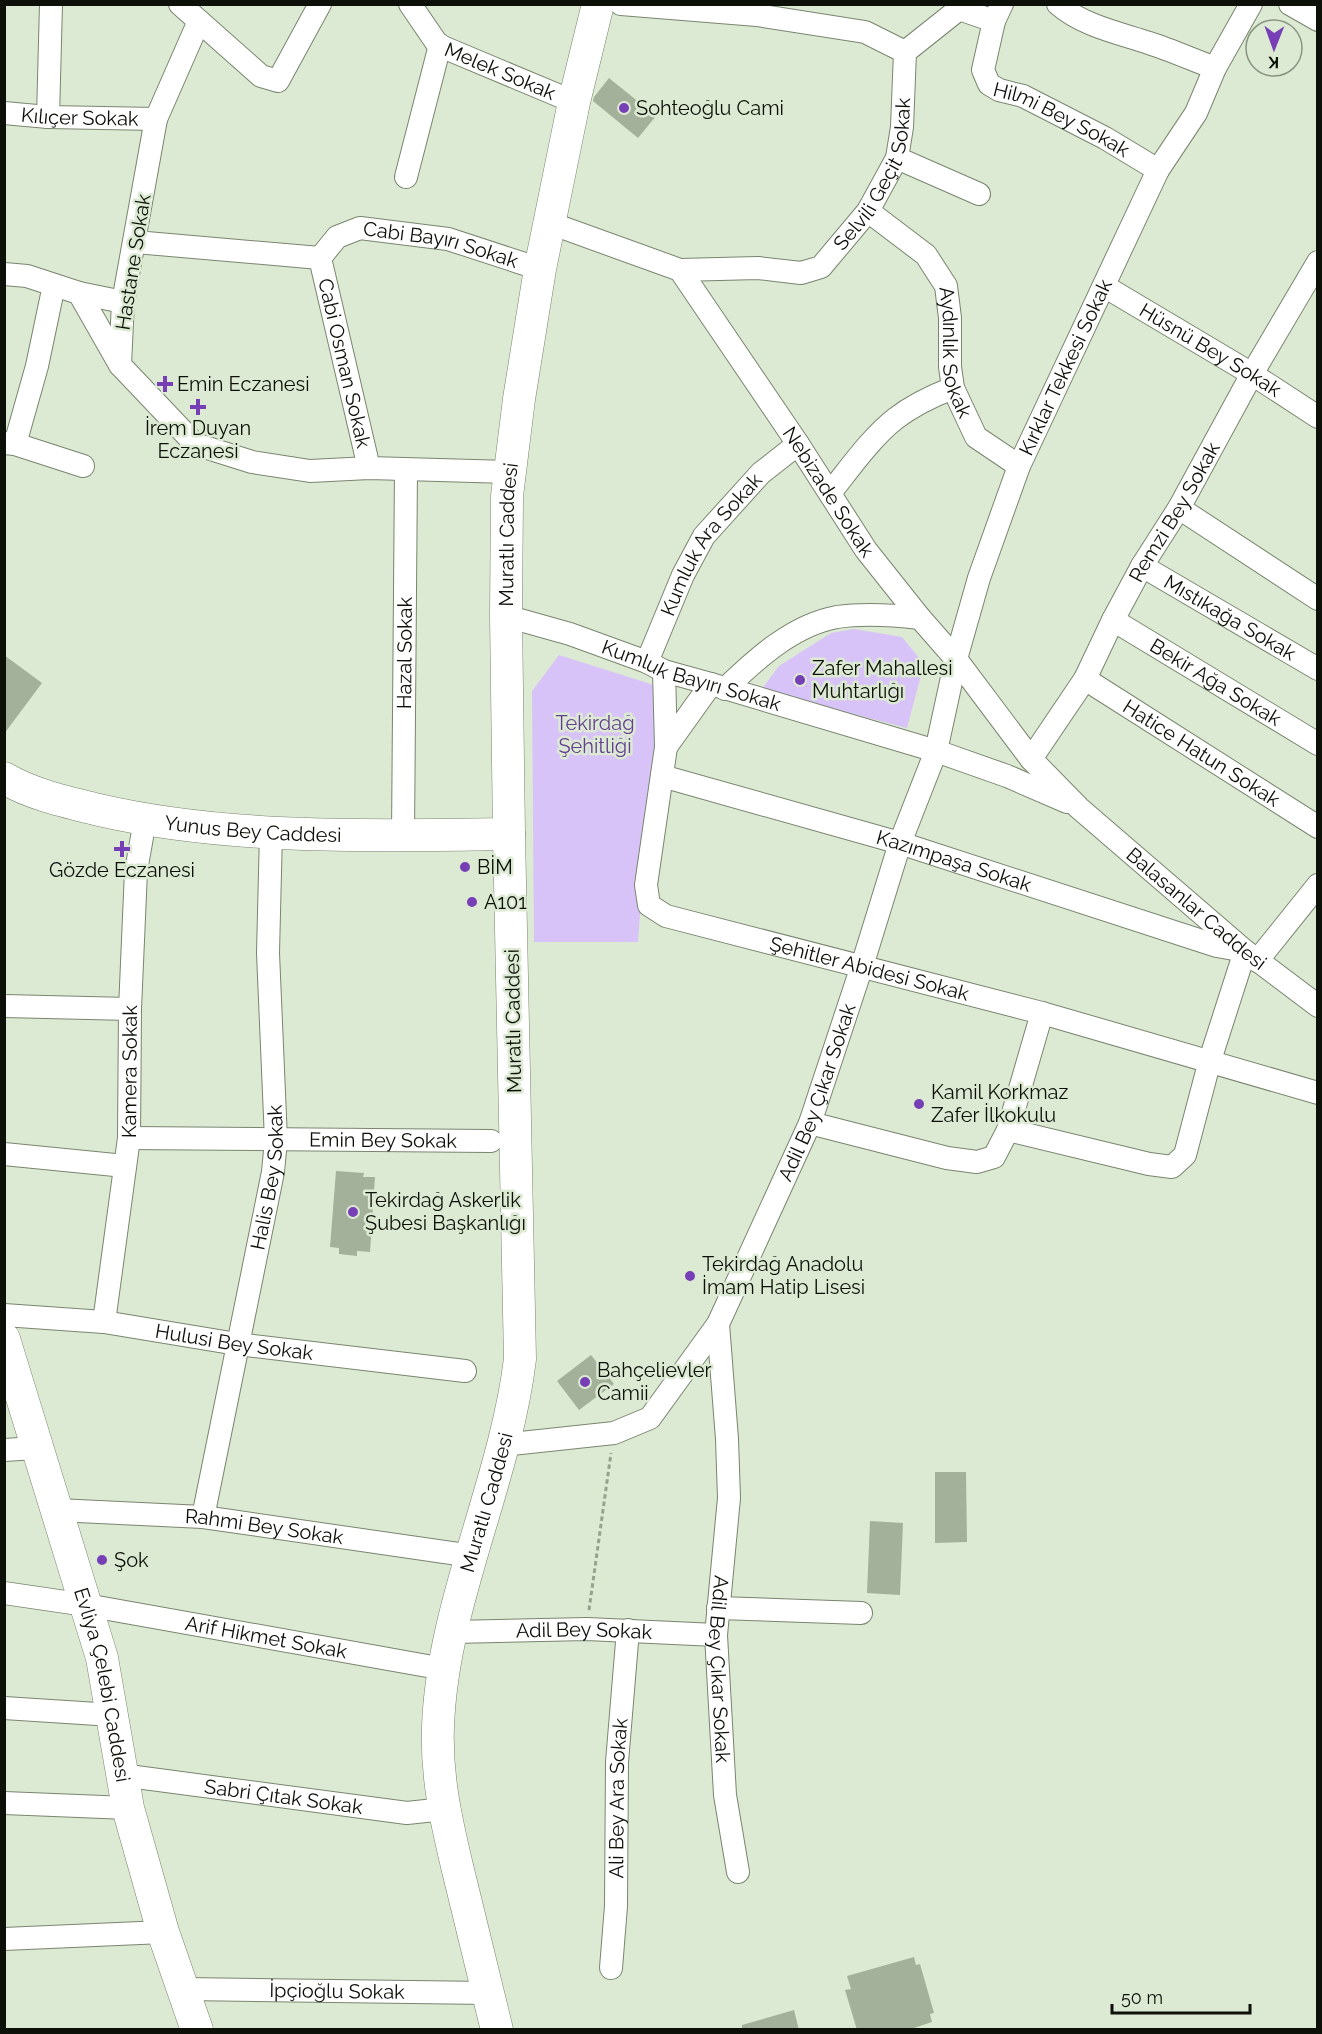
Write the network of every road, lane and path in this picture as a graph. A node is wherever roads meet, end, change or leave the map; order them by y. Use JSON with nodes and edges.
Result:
{"nodes":[{"id":1,"x":51,"y":4,"type":"edge"},
{"id":2,"x":180,"y":4,"type":"edge"},
{"id":3,"x":320,"y":4,"type":"edge"},
{"id":4,"x":410,"y":4,"type":"edge"},
{"id":5,"x":597,"y":4,"type":"edge"},
{"id":6,"x":621,"y":4,"type":"edge"},
{"id":7,"x":1058,"y":4,"type":"edge"},
{"id":8,"x":1251,"y":4,"type":"edge"},
{"id":9,"x":1290,"y":4,"type":"edge"},
{"id":10,"x":759,"y":10,"type":"edge"},
{"id":11,"x":998,"y":13,"type":"edge"},
{"id":12,"x":1317,"y":20,"type":"edge"},
{"id":13,"x":199,"y":21,"type":"junction"},
{"id":14,"x":440,"y":45,"type":"junction"},
{"id":15,"x":905,"y":52,"type":"junction"},
{"id":16,"x":1215,"y":68,"type":"junction"},
{"id":17,"x":574,"y":102,"type":"junction"},
{"id":18,"x":4,"y":113,"type":"edge"},
{"id":19,"x":48,"y":117,"type":"junction"},
{"id":20,"x":156,"y":119,"type":"junction"},
{"id":21,"x":897,"y":158,"type":"junction"},
{"id":22,"x":1158,"y":170,"type":"junction"},
{"id":23,"x":406,"y":177,"type":"dead end"},
{"id":24,"x":979,"y":194,"type":"dead end"},
{"id":25,"x":868,"y":211,"type":"junction"},
{"id":26,"x":550,"y":223,"type":"junction"},
{"id":27,"x":135,"y":242,"type":"junction"},
{"id":28,"x":320,"y":258,"type":"junction"},
{"id":29,"x":1317,"y":262,"type":"edge"},
{"id":30,"x":540,"y":269,"type":"junction"},
{"id":31,"x":680,"y":270,"type":"junction"},
{"id":32,"x":4,"y":274,"type":"edge"},
{"id":33,"x":54,"y":285,"type":"junction"},
{"id":34,"x":1104,"y":286,"type":"junction"},
{"id":35,"x":79,"y":293,"type":"junction"},
{"id":36,"x":123,"y":302,"type":"junction"},
{"id":37,"x":120,"y":365,"type":"junction"},
{"id":38,"x":1252,"y":374,"type":"junction"},
{"id":39,"x":953,"y":388,"type":"junction"},
{"id":40,"x":1317,"y":417,"type":"edge"},
{"id":41,"x":10,"y":444,"type":"edge"},
{"id":42,"x":798,"y":444,"type":"junction"},
{"id":43,"x":82,"y":466,"type":"dead end"},
{"id":44,"x":1018,"y":466,"type":"junction"},
{"id":45,"x":369,"y":468,"type":"junction"},
{"id":46,"x":406,"y":470,"type":"junction"},
{"id":47,"x":509,"y":472,"type":"junction"},
{"id":48,"x":830,"y":493,"type":"junction"},
{"id":49,"x":1179,"y":508,"type":"junction"},
{"id":50,"x":1142,"y":566,"type":"junction"},
{"id":51,"x":1317,"y":599,"type":"edge"},
{"id":52,"x":506,"y":616,"type":"junction"},
{"id":53,"x":920,"y":618,"type":"junction"},
{"id":54,"x":1113,"y":620,"type":"junction"},
{"id":55,"x":956,"y":659,"type":"junction"},
{"id":56,"x":656,"y":667,"type":"junction"},
{"id":57,"x":1317,"y":669,"type":"edge"},
{"id":58,"x":1085,"y":679,"type":"junction"},
{"id":59,"x":718,"y":686,"type":"junction"},
{"id":60,"x":1317,"y":744,"type":"edge"},
{"id":61,"x":666,"y":747,"type":"junction"},
{"id":62,"x":936,"y":752,"type":"junction"},
{"id":63,"x":1031,"y":759,"type":"junction"},
{"id":64,"x":662,"y":776,"type":"junction"},
{"id":65,"x":4,"y":778,"type":"edge"},
{"id":66,"x":1079,"y":808,"type":"junction"},
{"id":67,"x":145,"y":820,"type":"junction"},
{"id":68,"x":1317,"y":827,"type":"edge"},
{"id":69,"x":271,"y":832,"type":"junction"},
{"id":70,"x":509,"y":834,"type":"junction"},
{"id":71,"x":404,"y":836,"type":"junction"},
{"id":72,"x":900,"y":843,"type":"junction"},
{"id":73,"x":1317,"y":885,"type":"edge"},
{"id":74,"x":1251,"y":956,"type":"junction"},
{"id":75,"x":862,"y":966,"type":"junction"},
{"id":76,"x":4,"y":1006,"type":"edge"},
{"id":77,"x":1317,"y":1006,"type":"edge"},
{"id":78,"x":130,"y":1009,"type":"junction"},
{"id":79,"x":1042,"y":1013,"type":"junction"},
{"id":80,"x":1210,"y":1060,"type":"junction"},
{"id":81,"x":1317,"y":1093,"type":"edge"},
{"id":82,"x":810,"y":1123,"type":"junction"},
{"id":83,"x":1008,"y":1130,"type":"junction"},
{"id":84,"x":129,"y":1138,"type":"junction"},
{"id":85,"x":276,"y":1140,"type":"junction"},
{"id":86,"x":491,"y":1141,"type":"dead end"},
{"id":87,"x":4,"y":1154,"type":"edge"},
{"id":88,"x":125,"y":1166,"type":"junction"},
{"id":89,"x":4,"y":1316,"type":"edge"},
{"id":90,"x":104,"y":1322,"type":"junction"},
{"id":91,"x":718,"y":1324,"type":"junction"},
{"id":92,"x":4,"y":1339,"type":"edge"},
{"id":93,"x":237,"y":1344,"type":"junction"},
{"id":94,"x":465,"y":1371,"type":"dead end"},
{"id":95,"x":614,"y":1433,"type":"junction"},
{"id":96,"x":502,"y":1445,"type":"junction"},
{"id":97,"x":36,"y":1448,"type":"junction"},
{"id":98,"x":4,"y":1450,"type":"edge"},
{"id":99,"x":57,"y":1510,"type":"junction"},
{"id":100,"x":203,"y":1517,"type":"junction"},
{"id":101,"x":472,"y":1556,"type":"junction"},
{"id":102,"x":4,"y":1593,"type":"edge"},
{"id":103,"x":86,"y":1605,"type":"junction"},
{"id":104,"x":718,"y":1608,"type":"junction"},
{"id":105,"x":861,"y":1613,"type":"dead end"},
{"id":106,"x":586,"y":1629,"type":"junction"},
{"id":107,"x":627,"y":1630,"type":"junction"},
{"id":108,"x":452,"y":1632,"type":"junction"},
{"id":109,"x":716,"y":1635,"type":"junction"},
{"id":110,"x":444,"y":1669,"type":"junction"},
{"id":111,"x":4,"y":1708,"type":"edge"},
{"id":112,"x":113,"y":1715,"type":"junction"},
{"id":113,"x":122,"y":1775,"type":"junction"},
{"id":114,"x":4,"y":1803,"type":"edge"},
{"id":115,"x":128,"y":1808,"type":"junction"},
{"id":116,"x":444,"y":1809,"type":"junction"},
{"id":117,"x":738,"y":1872,"type":"dead end"},
{"id":118,"x":163,"y":1932,"type":"junction"},
{"id":119,"x":4,"y":1939,"type":"edge"},
{"id":120,"x":611,"y":1968,"type":"dead end"},
{"id":121,"x":184,"y":1989,"type":"junction"},
{"id":122,"x":489,"y":1993,"type":"junction"},
{"id":123,"x":197,"y":2030,"type":"edge"},
{"id":124,"x":497,"y":2030,"type":"edge"}],
"edges":[{"from":1,"to":19,"type":"street"},
{"from":2,"to":13,"type":"street"},
{"from":3,"to":13,"type":"street"},
{"from":4,"to":14,"type":"street","name":"Melek Sokak"},
{"from":5,"to":17,"type":"main road","name":"Muratlı Caddesi"},
{"from":6,"to":10,"type":"street"},
{"from":7,"to":16,"type":"street"},
{"from":8,"to":16,"type":"street","name":"Kırklar Tekkesi Sokak"},
{"from":9,"to":12,"type":"street"},
{"from":10,"to":15,"type":"street"},
{"from":11,"to":15,"type":"street"},
{"from":11,"to":22,"type":"street","name":"Hilmi Bey Sokak"},
{"from":13,"to":20,"type":"street","name":"Hastane Sokak"},
{"from":14,"to":17,"type":"street","name":"Melek Sokak"},
{"from":14,"to":23,"type":"street"},
{"from":15,"to":21,"type":"street","name":"Selvili Geçit Sokak"},
{"from":16,"to":22,"type":"street","name":"Kırklar Tekkesi Sokak"},
{"from":17,"to":26,"type":"main road","name":"Muratlı Caddesi"},
{"from":18,"to":19,"type":"street","name":"Kılıçer Sokak"},
{"from":19,"to":20,"type":"street","name":"Kılıçer Sokak"},
{"from":20,"to":27,"type":"street","name":"Hastane Sokak"},
{"from":21,"to":24,"type":"street"},
{"from":21,"to":25,"type":"street","name":"Selvili Geçit Sokak"},
{"from":22,"to":34,"type":"street","name":"Kırklar Tekkesi Sokak"},
{"from":25,"to":31,"type":"street","name":"Selvili Geçit Sokak"},
{"from":25,"to":39,"type":"street","name":"Aydınlık Sokak"},
{"from":26,"to":30,"type":"main road","name":"Muratlı Caddesi"},
{"from":26,"to":31,"type":"street"},
{"from":27,"to":28,"type":"street"},
{"from":27,"to":36,"type":"street","name":"Hastane Sokak"},
{"from":28,"to":30,"type":"street","name":"Cabi Bayırı Sokak"},
{"from":28,"to":45,"type":"street","name":"Cabi Osman Sokak"},
{"from":29,"to":38,"type":"street","name":"Remzi Bey Sokak"},
{"from":30,"to":47,"type":"main road","name":"Muratlı Caddesi"},
{"from":31,"to":42,"type":"street","name":"Nebizade Sokak"},
{"from":32,"to":33,"type":"street"},
{"from":33,"to":35,"type":"street"},
{"from":33,"to":41,"type":"street"},
{"from":34,"to":38,"type":"street","name":"Hüsnü Bey Sokak"},
{"from":34,"to":44,"type":"street","name":"Kırklar Tekkesi Sokak"},
{"from":35,"to":36,"type":"street"},
{"from":35,"to":37,"type":"street"},
{"from":36,"to":37,"type":"street","name":"Hastane Sokak"},
{"from":37,"to":45,"type":"street"},
{"from":38,"to":40,"type":"street","name":"Hüsnü Bey Sokak"},
{"from":38,"to":49,"type":"street","name":"Remzi Bey Sokak"},
{"from":39,"to":44,"type":"street","name":"Aydınlık Sokak"},
{"from":39,"to":48,"type":"street"},
{"from":41,"to":43,"type":"street"},
{"from":42,"to":48,"type":"street","name":"Nebizade Sokak"},
{"from":42,"to":56,"type":"street","name":"Kumluk Ara Sokak"},
{"from":44,"to":55,"type":"street","name":"Kırklar Tekkesi Sokak"},
{"from":45,"to":46,"type":"street"},
{"from":46,"to":47,"type":"street"},
{"from":46,"to":71,"type":"street","name":"Hazal Sokak"},
{"from":47,"to":52,"type":"main road","name":"Muratlı Caddesi"},
{"from":48,"to":53,"type":"street","name":"Nebizade Sokak"},
{"from":49,"to":50,"type":"street","name":"Remzi Bey Sokak"},
{"from":49,"to":51,"type":"street"},
{"from":50,"to":54,"type":"street","name":"Remzi Bey Sokak"},
{"from":50,"to":57,"type":"street","name":"Mıstıkağa Sokak"},
{"from":52,"to":56,"type":"street","name":"Kumluk Bayırı Sokak"},
{"from":52,"to":70,"type":"main road","name":"Muratlı Caddesi"},
{"from":53,"to":55,"type":"street","name":"Nebizade Sokak"},
{"from":53,"to":59,"type":"street"},
{"from":54,"to":58,"type":"street","name":"Remzi Bey Sokak"},
{"from":54,"to":60,"type":"street","name":"Bekir Ağa Sokak"},
{"from":55,"to":62,"type":"street","name":"Kırklar Tekkesi Sokak"},
{"from":55,"to":63,"type":"street","name":"Nebizade Sokak"},
{"from":56,"to":59,"type":"street","name":"Kumluk Bayırı Sokak"},
{"from":56,"to":61,"type":"street","name":"Şehitler Abidesi Sokak"},
{"from":58,"to":63,"type":"street","name":"Remzi Bey Sokak"},
{"from":58,"to":68,"type":"street","name":"Hatice Hatun Sokak"},
{"from":59,"to":61,"type":"street"},
{"from":59,"to":62,"type":"street","name":"Kumluk Bayırı Sokak"},
{"from":61,"to":64,"type":"street","name":"Şehitler Abidesi Sokak"},
{"from":62,"to":66,"type":"street","name":"Kumluk Bayırı Sokak"},
{"from":62,"to":72,"type":"street","name":"Adil Bey Çıkar Sokak"},
{"from":63,"to":66,"type":"street","name":"Nebizade Sokak"},
{"from":64,"to":72,"type":"street","name":"Kazımpaşa Sokak"},
{"from":64,"to":75,"type":"street","name":"Şehitler Abidesi Sokak"},
{"from":65,"to":67,"type":"main road","name":"Yunus Bey Caddesi"},
{"from":66,"to":74,"type":"street","name":"Balasanlar Caddesi"},
{"from":67,"to":69,"type":"main road","name":"Yunus Bey Caddesi"},
{"from":67,"to":78,"type":"street","name":"Kamera Sokak"},
{"from":69,"to":71,"type":"main road","name":"Yunus Bey Caddesi"},
{"from":69,"to":85,"type":"street","name":"Halis Bey Sokak"},
{"from":70,"to":71,"type":"main road","name":"Yunus Bey Caddesi"},
{"from":70,"to":96,"type":"main road","name":"Muratlı Caddesi"},
{"from":72,"to":74,"type":"street","name":"Kazımpaşa Sokak"},
{"from":72,"to":75,"type":"street","name":"Adil Bey Çıkar Sokak"},
{"from":73,"to":74,"type":"street"},
{"from":74,"to":77,"type":"street","name":"Balasanlar Caddesi"},
{"from":74,"to":80,"type":"street"},
{"from":75,"to":79,"type":"street","name":"Şehitler Abidesi Sokak"},
{"from":75,"to":82,"type":"street","name":"Adil Bey Çıkar Sokak"},
{"from":76,"to":78,"type":"street"},
{"from":78,"to":84,"type":"street","name":"Kamera Sokak"},
{"from":79,"to":80,"type":"street","name":"Şehitler Abidesi Sokak"},
{"from":79,"to":83,"type":"street"},
{"from":80,"to":81,"type":"street","name":"Şehitler Abidesi Sokak"},
{"from":80,"to":83,"type":"street"},
{"from":82,"to":83,"type":"street"},
{"from":82,"to":91,"type":"street","name":"Adil Bey Çıkar Sokak"},
{"from":84,"to":85,"type":"street","name":"Emin Bey Sokak"},
{"from":84,"to":88,"type":"street","name":"Kamera Sokak"},
{"from":85,"to":86,"type":"street","name":"Emin Bey Sokak"},
{"from":85,"to":93,"type":"street","name":"Halis Bey Sokak"},
{"from":87,"to":88,"type":"street"},
{"from":88,"to":90,"type":"street","name":"Kamera Sokak"},
{"from":89,"to":90,"type":"street","name":"Hulusi Bey Sokak"},
{"from":90,"to":93,"type":"street","name":"Hulusi Bey Sokak"},
{"from":91,"to":95,"type":"street","name":"Adil Bey Çıkar Sokak"},
{"from":91,"to":104,"type":"street","name":"Adil Bey Çıkar Sokak"},
{"from":92,"to":97,"type":"main road","name":"Evliya Çelebi Caddesi"},
{"from":93,"to":94,"type":"street","name":"Hulusi Bey Sokak"},
{"from":93,"to":100,"type":"street","name":"Halis Bey Sokak"},
{"from":95,"to":96,"type":"street","name":"Adil Bey Çıkar Sokak"},
{"from":95,"to":106,"type":"path"},
{"from":96,"to":101,"type":"main road","name":"Muratlı Caddesi"},
{"from":97,"to":98,"type":"street"},
{"from":97,"to":99,"type":"main road","name":"Evliya Çelebi Caddesi"},
{"from":99,"to":100,"type":"street","name":"Rahmi Bey Sokak"},
{"from":99,"to":103,"type":"main road","name":"Evliya Çelebi Caddesi"},
{"from":100,"to":101,"type":"street","name":"Rahmi Bey Sokak"},
{"from":101,"to":108,"type":"main road","name":"Muratlı Caddesi"},
{"from":102,"to":103,"type":"street","name":"Arif Hikmet Sokak"},
{"from":103,"to":110,"type":"street","name":"Arif Hikmet Sokak"},
{"from":103,"to":112,"type":"main road","name":"Evliya Çelebi Caddesi"},
{"from":104,"to":105,"type":"street"},
{"from":104,"to":109,"type":"street","name":"Adil Bey Çıkar Sokak"},
{"from":106,"to":107,"type":"street","name":"Adil Bey Sokak"},
{"from":106,"to":108,"type":"street","name":"Adil Bey Sokak"},
{"from":107,"to":109,"type":"street","name":"Adil Bey Sokak"},
{"from":107,"to":120,"type":"street","name":"Ali Bey Ara Sokak"},
{"from":108,"to":110,"type":"main road","name":"Muratlı Caddesi"},
{"from":109,"to":117,"type":"street","name":"Adil Bey Çıkar Sokak"},
{"from":110,"to":116,"type":"main road","name":"Muratlı Caddesi"},
{"from":111,"to":112,"type":"street"},
{"from":112,"to":113,"type":"main road","name":"Evliya Çelebi Caddesi"},
{"from":113,"to":115,"type":"main road","name":"Evliya Çelebi Caddesi"},
{"from":113,"to":116,"type":"street","name":"Sabri Çıtak Sokak"},
{"from":114,"to":115,"type":"street"},
{"from":115,"to":118,"type":"main road","name":"Evliya Çelebi Caddesi"},
{"from":116,"to":122,"type":"main road","name":"Muratlı Caddesi"},
{"from":118,"to":119,"type":"street"},
{"from":118,"to":121,"type":"main road","name":"Evliya Çelebi Caddesi"},
{"from":121,"to":122,"type":"street","name":"İpçioğlu Sokak"},
{"from":121,"to":123,"type":"main road","name":"Evliya Çelebi Caddesi"},
{"from":122,"to":124,"type":"main road","name":"Muratlı Caddesi"}]}
